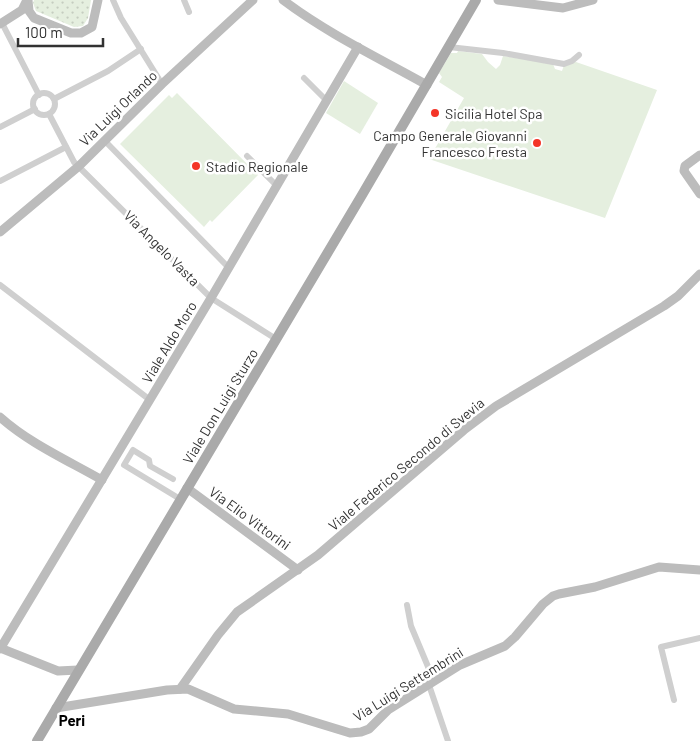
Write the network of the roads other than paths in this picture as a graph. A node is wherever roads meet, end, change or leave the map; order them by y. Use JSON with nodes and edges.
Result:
{"nodes":[{"id":1,"x":28,"y":0,"type":"edge"},
{"id":2,"x":98,"y":0,"type":"edge"},
{"id":3,"x":113,"y":0,"type":"edge"},
{"id":4,"x":184,"y":0,"type":"edge"},
{"id":5,"x":253,"y":0,"type":"edge"},
{"id":6,"x":284,"y":0,"type":"edge"},
{"id":7,"x":476,"y":0,"type":"edge"},
{"id":8,"x":498,"y":0,"type":"edge"},
{"id":9,"x":593,"y":0,"type":"edge"},
{"id":10,"x":526,"y":2,"type":"edge"},
{"id":11,"x":568,"y":4,"type":"edge"},
{"id":12,"x":189,"y":12,"type":"dead end"},
{"id":13,"x":34,"y":18,"type":"junction"},
{"id":14,"x":1,"y":23,"type":"edge"},
{"id":15,"x":358,"y":47,"type":"junction"},
{"id":16,"x":449,"y":47,"type":"junction"},
{"id":17,"x":141,"y":50,"type":"junction"},
{"id":18,"x":578,"y":55,"type":"dead end"},
{"id":19,"x":304,"y":78,"type":"dead end"},
{"id":20,"x":162,"y":84,"type":"junction"},
{"id":21,"x":427,"y":85,"type":"junction"},
{"id":22,"x":38,"y":92,"type":"junction"},
{"id":23,"x":57,"y":98,"type":"junction"},
{"id":24,"x":326,"y":100,"type":"junction"},
{"id":25,"x":32,"y":111,"type":"junction"},
{"id":26,"x":51,"y":117,"type":"junction"},
{"id":27,"x":0,"y":127,"type":"edge"},
{"id":28,"x":104,"y":140,"type":"junction"},
{"id":29,"x":66,"y":147,"type":"junction"},
{"id":30,"x":700,"y":155,"type":"edge"},
{"id":31,"x":247,"y":156,"type":"dead end"},
{"id":32,"x":79,"y":166,"type":"junction"},
{"id":33,"x":0,"y":181,"type":"edge"},
{"id":34,"x":276,"y":184,"type":"junction"},
{"id":35,"x":700,"y":194,"type":"edge"},
{"id":36,"x":0,"y":232,"type":"edge"},
{"id":37,"x":228,"y":267,"type":"junction"},
{"id":38,"x":700,"y":274,"type":"edge"},
{"id":39,"x":0,"y":285,"type":"edge"},
{"id":40,"x":211,"y":298,"type":"junction"},
{"id":41,"x":276,"y":339,"type":"junction"},
{"id":42,"x":150,"y":400,"type":"junction"},
{"id":43,"x":0,"y":417,"type":"edge"},
{"id":44,"x":150,"y":466,"type":"junction"},
{"id":45,"x":144,"y":477,"type":"junction"},
{"id":46,"x":173,"y":479,"type":"dead end"},
{"id":47,"x":102,"y":480,"type":"junction"},
{"id":48,"x":187,"y":488,"type":"junction"},
{"id":49,"x":180,"y":499,"type":"junction"},
{"id":50,"x":298,"y":570,"type":"junction"},
{"id":51,"x":700,"y":570,"type":"edge"},
{"id":52,"x":407,"y":605,"type":"dead end"},
{"id":53,"x":700,"y":638,"type":"edge"},
{"id":54,"x":0,"y":648,"type":"edge"},
{"id":55,"x":78,"y":670,"type":"junction"},
{"id":56,"x":58,"y":671,"type":"junction"},
{"id":57,"x":431,"y":683,"type":"junction"},
{"id":58,"x":68,"y":688,"type":"junction"},
{"id":59,"x":180,"y":689,"type":"junction"},
{"id":60,"x":674,"y":700,"type":"dead end"},
{"id":61,"x":81,"y":704,"type":"junction"},
{"id":62,"x":56,"y":708,"type":"junction"},
{"id":63,"x":37,"y":741,"type":"edge"},
{"id":64,"x":448,"y":741,"type":"edge"}],
"edges":[{"from":1,"to":13,"type":"street"},
{"from":1,"to":14,"type":"street"},
{"from":2,"to":13,"type":"street"},
{"from":3,"to":17,"type":"street"},
{"from":4,"to":12,"type":"street"},
{"from":5,"to":20,"type":"street","name":"Via Luigi Orlando"},
{"from":6,"to":15,"type":"street"},
{"from":7,"to":16,"type":"main road","name":"Viale Don Luigi Sturzo"},
{"from":8,"to":10,"type":"street"},
{"from":9,"to":11,"type":"street"},
{"from":10,"to":11,"type":"street"},
{"from":13,"to":14,"type":"street"},
{"from":14,"to":22,"type":"street"},
{"from":15,"to":21,"type":"street"},
{"from":15,"to":24,"type":"street","name":"Viale Aldo Moro"},
{"from":16,"to":18,"type":"street"},
{"from":16,"to":21,"type":"main road","name":"Viale Don Luigi Sturzo"},
{"from":17,"to":20,"type":"street"},
{"from":17,"to":23,"type":"street"},
{"from":19,"to":24,"type":"street"},
{"from":20,"to":28,"type":"street","name":"Via Luigi Orlando"},
{"from":21,"to":41,"type":"main road","name":"Viale Don Luigi Sturzo"},
{"from":22,"to":23,"type":"street"},
{"from":22,"to":25,"type":"street"},
{"from":23,"to":26,"type":"street"},
{"from":24,"to":34,"type":"street","name":"Viale Aldo Moro"},
{"from":25,"to":26,"type":"street"},
{"from":25,"to":27,"type":"street"},
{"from":26,"to":29,"type":"street","name":"Via Angelo Vasta"},
{"from":28,"to":32,"type":"street","name":"Via Luigi Orlando"},
{"from":28,"to":37,"type":"street"},
{"from":29,"to":32,"type":"street","name":"Via Angelo Vasta"},
{"from":29,"to":33,"type":"street"},
{"from":30,"to":35,"type":"street"},
{"from":31,"to":34,"type":"street"},
{"from":32,"to":36,"type":"street","name":"Via Luigi Orlando"},
{"from":32,"to":40,"type":"street","name":"Via Angelo Vasta"},
{"from":34,"to":37,"type":"street","name":"Viale Aldo Moro"},
{"from":37,"to":40,"type":"street","name":"Viale Aldo Moro"},
{"from":38,"to":50,"type":"street","name":"Viale Federico Secondo di Svevia"},
{"from":39,"to":42,"type":"street"},
{"from":40,"to":41,"type":"street","name":"Via Angelo Vasta"},
{"from":40,"to":42,"type":"street","name":"Viale Aldo Moro"},
{"from":41,"to":48,"type":"main road","name":"Viale Don Luigi Sturzo"},
{"from":42,"to":47,"type":"street","name":"Viale Aldo Moro"},
{"from":43,"to":47,"type":"street"},
{"from":44,"to":45,"type":"street"},
{"from":44,"to":45,"type":"street"},
{"from":44,"to":46,"type":"street"},
{"from":45,"to":49,"type":"street"},
{"from":47,"to":54,"type":"street","name":"Viale Aldo Moro"},
{"from":48,"to":49,"type":"main road","name":"Viale Don Luigi Sturzo"},
{"from":48,"to":50,"type":"street","name":"Via Elio Vittorini"},
{"from":49,"to":55,"type":"main road","name":"Viale Don Luigi Sturzo"},
{"from":50,"to":59,"type":"street","name":"Viale Federico Secondo di Svevia"},
{"from":51,"to":57,"type":"street","name":"Via Luigi Settembrini"},
{"from":52,"to":57,"type":"street"},
{"from":53,"to":60,"type":"street"},
{"from":54,"to":56,"type":"street"},
{"from":55,"to":56,"type":"street"},
{"from":55,"to":58,"type":"main road","name":"Viale Don Luigi Sturzo"},
{"from":56,"to":58,"type":"street"},
{"from":57,"to":59,"type":"street","name":"Via Luigi Settembrini"},
{"from":57,"to":64,"type":"street"},
{"from":58,"to":61,"type":"street"},
{"from":58,"to":62,"type":"main road","name":"Viale Don Luigi Sturzo"},
{"from":59,"to":61,"type":"street","name":"Via Luigi Settembrini"},
{"from":61,"to":62,"type":"street","name":"Via Luigi Settembrini"},
{"from":62,"to":63,"type":"main road","name":"Viale Don Luigi Sturzo"}]}
